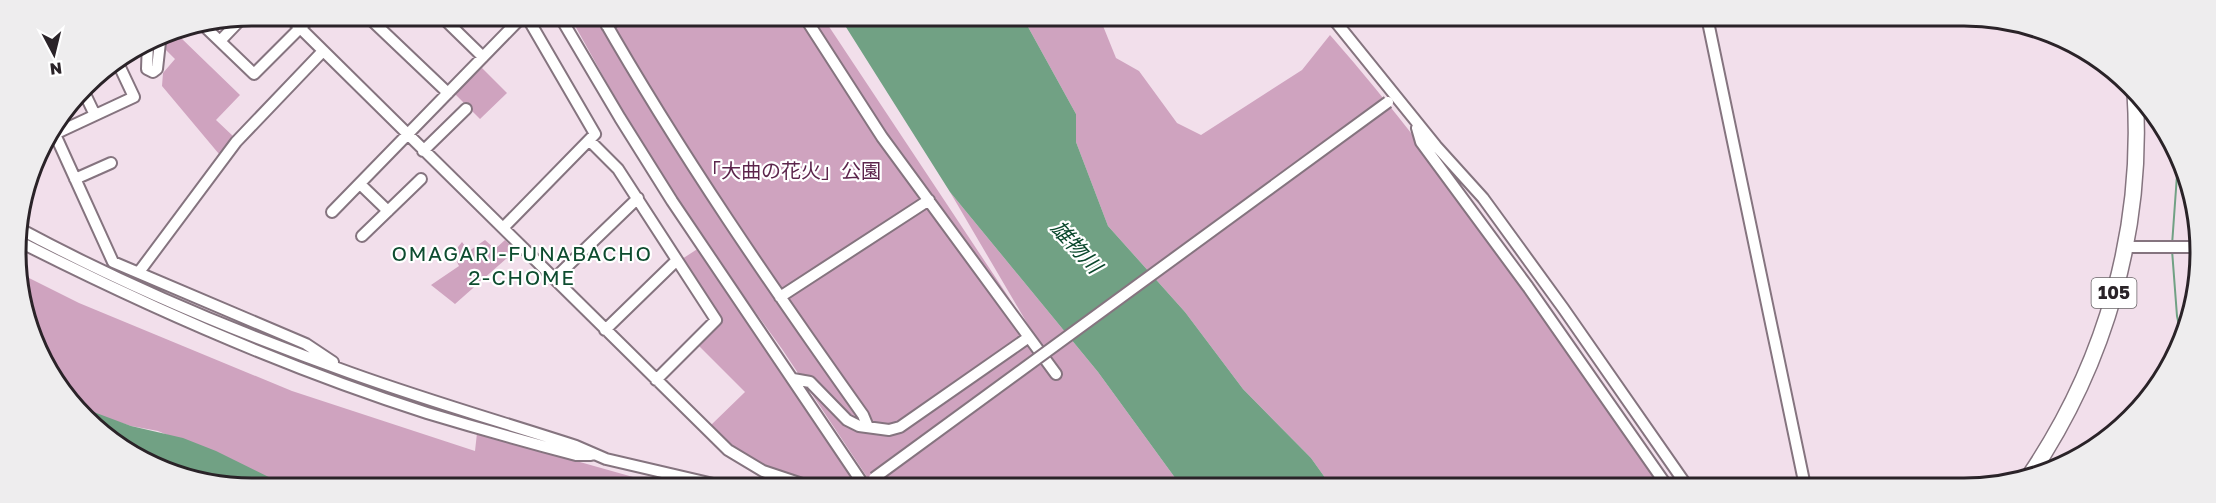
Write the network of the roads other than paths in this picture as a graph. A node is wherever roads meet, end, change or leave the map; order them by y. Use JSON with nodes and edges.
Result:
{"nodes":[{"id":1,"x":234,"y":26,"type":"edge"},
{"id":2,"x":378,"y":26,"type":"edge"},
{"id":3,"x":451,"y":26,"type":"edge"},
{"id":4,"x":513,"y":26,"type":"edge"},
{"id":5,"x":532,"y":26,"type":"edge"},
{"id":6,"x":566,"y":26,"type":"edge"},
{"id":7,"x":607,"y":26,"type":"edge"},
{"id":8,"x":810,"y":26,"type":"edge"},
{"id":9,"x":1338,"y":26,"type":"edge"},
{"id":10,"x":1709,"y":26,"type":"edge"},
{"id":11,"x":300,"y":28,"type":"joint"},
{"id":12,"x":208,"y":30,"type":"edge"},
{"id":13,"x":220,"y":41,"type":"junction"},
{"id":14,"x":160,"y":45,"type":"edge"},
{"id":15,"x":148,"y":51,"type":"edge"},
{"id":16,"x":323,"y":51,"type":"junction"},
{"id":17,"x":483,"y":57,"type":"junction"},
{"id":18,"x":120,"y":68,"type":"edge"},
{"id":19,"x":448,"y":93,"type":"junction"},
{"id":20,"x":87,"y":97,"type":"edge"},
{"id":21,"x":1391,"y":99,"type":"junction"},
{"id":22,"x":2136,"y":104,"type":"edge"},
{"id":23,"x":466,"y":109,"type":"dead end"},
{"id":24,"x":95,"y":115,"type":"junction"},
{"id":25,"x":1414,"y":120,"type":"junction"},
{"id":26,"x":62,"y":129,"type":"edge"},
{"id":27,"x":408,"y":135,"type":"junction"},
{"id":28,"x":589,"y":140,"type":"junction"},
{"id":29,"x":55,"y":141,"type":"edge"},
{"id":30,"x":423,"y":151,"type":"junction"},
{"id":31,"x":111,"y":163,"type":"dead end"},
{"id":32,"x":75,"y":179,"type":"junction"},
{"id":33,"x":421,"y":179,"type":"dead end"},
{"id":34,"x":360,"y":184,"type":"junction"},
{"id":35,"x":638,"y":198,"type":"junction"},
{"id":36,"x":929,"y":200,"type":"junction"},
{"id":37,"x":388,"y":211,"type":"junction"},
{"id":38,"x":332,"y":212,"type":"dead end"},
{"id":39,"x":503,"y":228,"type":"junction"},
{"id":40,"x":26,"y":232,"type":"edge"},
{"id":41,"x":362,"y":236,"type":"dead end"},
{"id":42,"x":26,"y":245,"type":"edge"},
{"id":43,"x":2127,"y":247,"type":"junction"},
{"id":44,"x":2190,"y":247,"type":"edge"},
{"id":45,"x":677,"y":260,"type":"junction"},
{"id":46,"x":115,"y":262,"type":"junction"},
{"id":47,"x":138,"y":272,"type":"junction"},
{"id":48,"x":109,"y":274,"type":"junction"},
{"id":49,"x":554,"y":279,"type":"junction"},
{"id":50,"x":780,"y":297,"type":"junction"},
{"id":51,"x":605,"y":330,"type":"junction"},
{"id":52,"x":1029,"y":337,"type":"junction"},
{"id":53,"x":351,"y":373,"type":"junction"},
{"id":54,"x":1056,"y":374,"type":"dead end"},
{"id":55,"x":793,"y":379,"type":"junction"},
{"id":56,"x":656,"y":380,"type":"junction"},
{"id":57,"x":868,"y":427,"type":"junction"},
{"id":58,"x":595,"y":455,"type":"junction"},
{"id":59,"x":2037,"y":466,"type":"edge"},
{"id":60,"x":688,"y":478,"type":"edge"},
{"id":61,"x":784,"y":478,"type":"edge"},
{"id":62,"x":857,"y":478,"type":"edge"},
{"id":63,"x":874,"y":478,"type":"edge"},
{"id":64,"x":1661,"y":478,"type":"edge"},
{"id":65,"x":1681,"y":478,"type":"edge"},
{"id":66,"x":1803,"y":478,"type":"edge"}],
"edges":[{"from":1,"to":13,"type":"street"},
{"from":2,"to":19,"type":"street"},
{"from":3,"to":17,"type":"street"},
{"from":4,"to":17,"type":"street"},
{"from":5,"to":28,"type":"street"},
{"from":6,"to":55,"type":"street"},
{"from":7,"to":50,"type":"street"},
{"from":8,"to":36,"type":"street"},
{"from":9,"to":21,"type":"street"},
{"from":10,"to":66,"type":"street"},
{"from":11,"to":13,"type":"street"},
{"from":11,"to":16,"type":"street"},
{"from":12,"to":13,"type":"street"},
{"from":14,"to":15,"type":"street"},
{"from":16,"to":27,"type":"street"},
{"from":16,"to":47,"type":"street"},
{"from":17,"to":19,"type":"street"},
{"from":18,"to":24,"type":"street"},
{"from":19,"to":27,"type":"street"},
{"from":20,"to":24,"type":"street"},
{"from":21,"to":25,"type":"street"},
{"from":21,"to":63,"type":"street","bridge":true},
{"from":22,"to":43,"type":"highway","number":"105"},
{"from":23,"to":30,"type":"street"},
{"from":24,"to":26,"type":"street"},
{"from":25,"to":64,"type":"street"},
{"from":25,"to":65,"type":"street"},
{"from":27,"to":30,"type":"street"},
{"from":27,"to":34,"type":"street"},
{"from":28,"to":35,"type":"street"},
{"from":28,"to":39,"type":"street"},
{"from":29,"to":32,"type":"street"},
{"from":30,"to":39,"type":"street"},
{"from":31,"to":32,"type":"street"},
{"from":32,"to":46,"type":"street"},
{"from":33,"to":37,"type":"street"},
{"from":34,"to":37,"type":"street"},
{"from":34,"to":38,"type":"street"},
{"from":35,"to":45,"type":"street"},
{"from":35,"to":49,"type":"street"},
{"from":36,"to":50,"type":"street"},
{"from":36,"to":52,"type":"street"},
{"from":37,"to":41,"type":"street"},
{"from":39,"to":49,"type":"street"},
{"from":40,"to":48,"type":"street"},
{"from":42,"to":58,"type":"street"},
{"from":43,"to":44,"type":"street"},
{"from":43,"to":59,"type":"highway","number":"105"},
{"from":45,"to":51,"type":"street"},
{"from":45,"to":56,"type":"street"},
{"from":46,"to":47,"type":"street"},
{"from":46,"to":48,"type":"street"},
{"from":47,"to":53,"type":"street"},
{"from":48,"to":53,"type":"street"},
{"from":49,"to":51,"type":"street"},
{"from":50,"to":57,"type":"street"},
{"from":51,"to":56,"type":"street"},
{"from":52,"to":54,"type":"street"},
{"from":52,"to":57,"type":"street"},
{"from":53,"to":58,"type":"street"},
{"from":55,"to":57,"type":"street"},
{"from":55,"to":62,"type":"street"},
{"from":56,"to":61,"type":"street"},
{"from":58,"to":60,"type":"street"}]}
